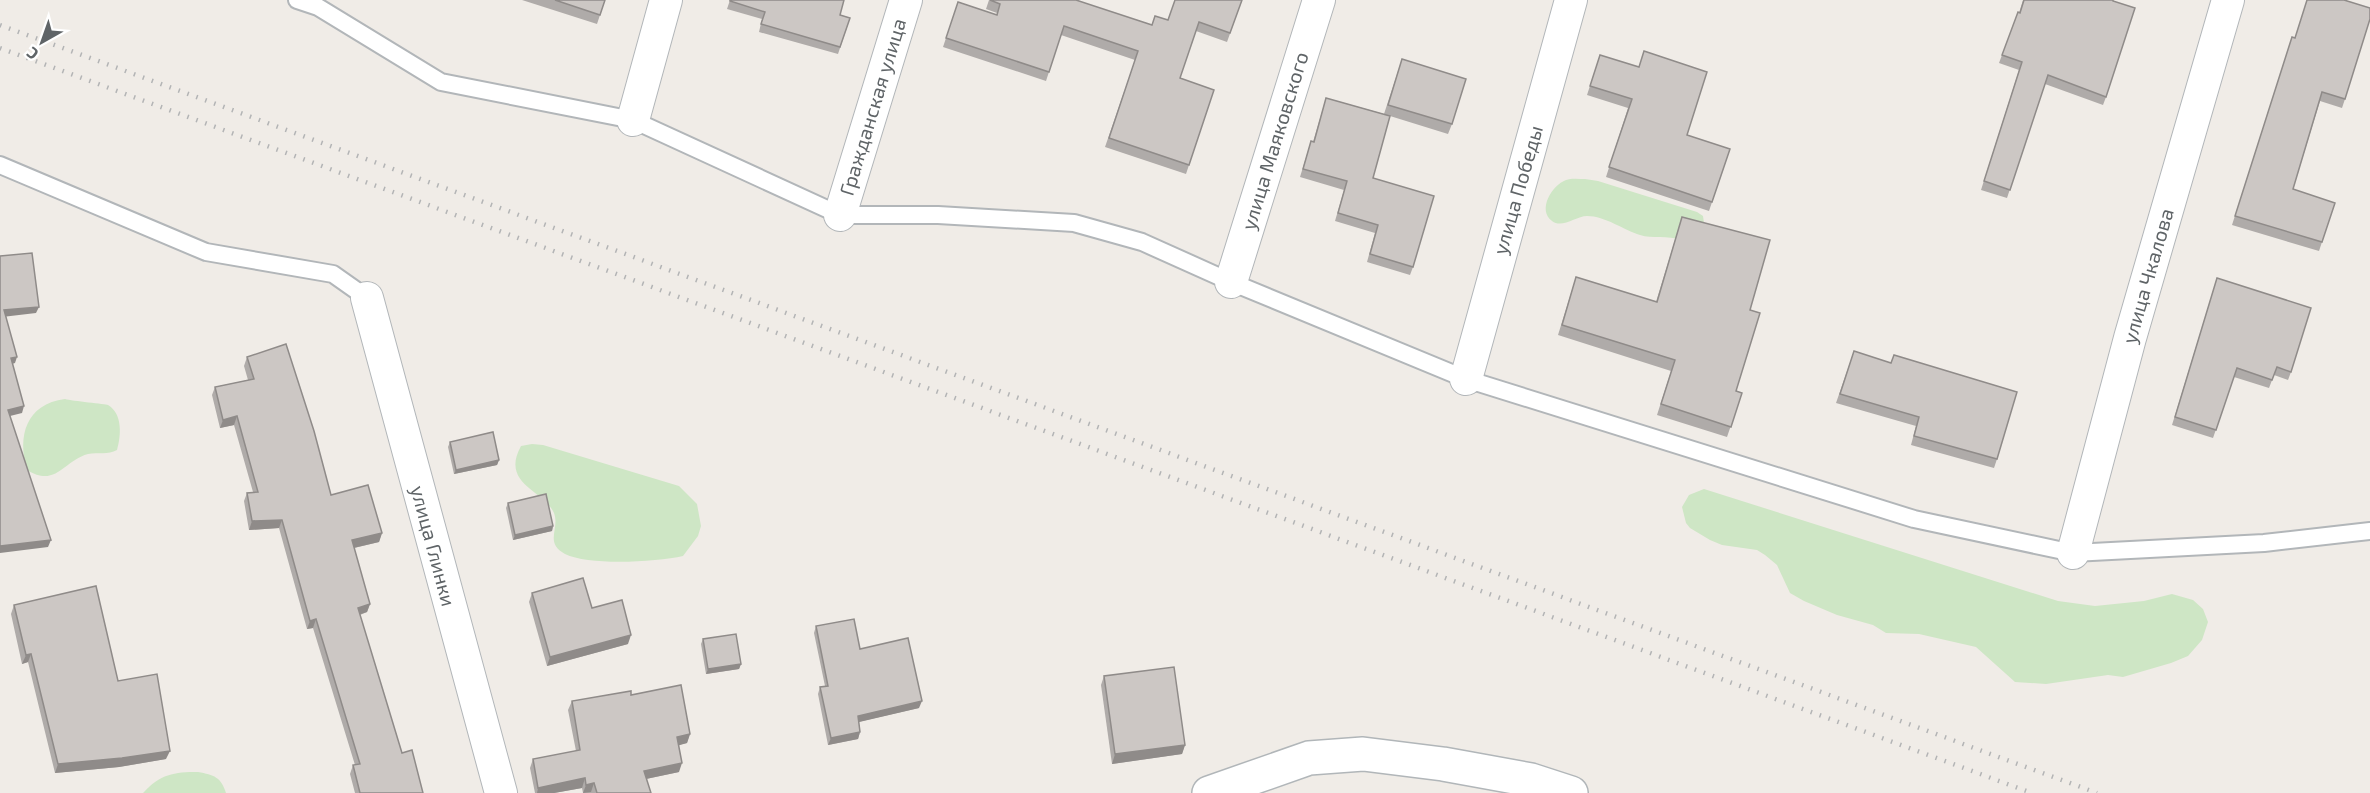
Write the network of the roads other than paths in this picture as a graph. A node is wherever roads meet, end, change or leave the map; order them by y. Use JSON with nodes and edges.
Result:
{"nodes":[{"id":1,"x":297,"y":0,"type":"edge"},
{"id":2,"x":666,"y":0,"type":"edge"},
{"id":3,"x":906,"y":0,"type":"edge"},
{"id":4,"x":1319,"y":0,"type":"edge"},
{"id":5,"x":1571,"y":0,"type":"edge"},
{"id":6,"x":2228,"y":0,"type":"edge"},
{"id":7,"x":633,"y":120,"type":"junction"},
{"id":8,"x":0,"y":165,"type":"edge"},
{"id":9,"x":840,"y":215,"type":"junction"},
{"id":10,"x":1232,"y":282,"type":"junction"},
{"id":11,"x":367,"y":298,"type":"joint"},
{"id":12,"x":1466,"y":379,"type":"junction"},
{"id":13,"x":2370,"y":531,"type":"edge"},
{"id":14,"x":2073,"y":554,"type":"junction"},
{"id":15,"x":1211,"y":792,"type":"edge"},
{"id":16,"x":501,"y":793,"type":"edge"},
{"id":17,"x":1571,"y":793,"type":"edge"}],
"edges":[{"from":1,"to":7,"type":"lane"},
{"from":2,"to":7,"type":"street"},
{"from":3,"to":9,"type":"street","name":"Гражданская улица"},
{"from":4,"to":10,"type":"street","name":"улица Маяковского"},
{"from":5,"to":12,"type":"street","name":"улица Победы"},
{"from":6,"to":14,"type":"street","name":"улица Чкалова"},
{"from":7,"to":9,"type":"lane"},
{"from":8,"to":11,"type":"lane"},
{"from":9,"to":10,"type":"lane"},
{"from":10,"to":12,"type":"lane"},
{"from":11,"to":16,"type":"street","name":"улица Глинки"},
{"from":12,"to":14,"type":"lane"},
{"from":13,"to":14,"type":"lane"},
{"from":15,"to":17,"type":"street"}]}
